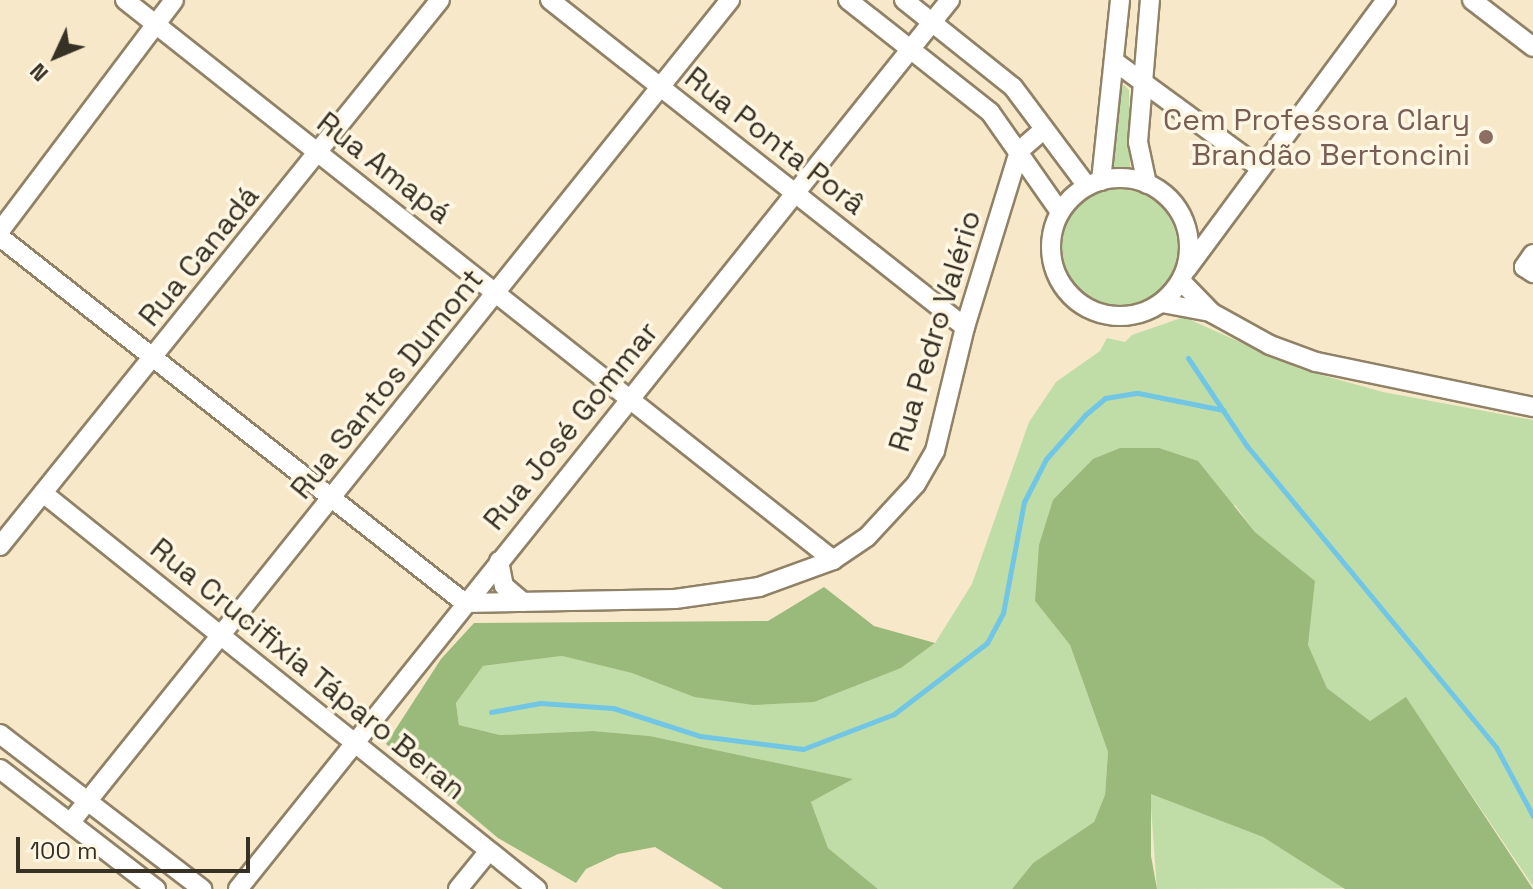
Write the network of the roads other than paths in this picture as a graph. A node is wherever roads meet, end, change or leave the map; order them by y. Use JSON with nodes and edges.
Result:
{"nodes":[{"id":1,"x":125,"y":0,"type":"edge"},
{"id":2,"x":174,"y":0,"type":"edge"},
{"id":3,"x":440,"y":0,"type":"edge"},
{"id":4,"x":550,"y":0,"type":"edge"},
{"id":5,"x":730,"y":0,"type":"edge"},
{"id":6,"x":848,"y":0,"type":"edge"},
{"id":7,"x":904,"y":0,"type":"edge"},
{"id":8,"x":950,"y":0,"type":"edge"},
{"id":9,"x":1120,"y":0,"type":"edge"},
{"id":10,"x":1386,"y":0,"type":"edge"},
{"id":11,"x":1472,"y":0,"type":"edge"},
{"id":12,"x":1148,"y":2,"type":"edge"},
{"id":13,"x":932,"y":22,"type":"junction"},
{"id":14,"x":156,"y":24,"type":"junction"},
{"id":15,"x":1533,"y":47,"type":"edge"},
{"id":16,"x":910,"y":49,"type":"junction"},
{"id":17,"x":1114,"y":61,"type":"junction"},
{"id":18,"x":1143,"y":82,"type":"junction"},
{"id":19,"x":660,"y":87,"type":"junction"},
{"id":20,"x":1044,"y":129,"type":"junction"},
{"id":21,"x":1019,"y":151,"type":"junction"},
{"id":22,"x":318,"y":152,"type":"junction"},
{"id":23,"x":1259,"y":167,"type":"junction"},
{"id":24,"x":1094,"y":184,"type":"junction"},
{"id":25,"x":1147,"y":184,"type":"junction"},
{"id":26,"x":795,"y":193,"type":"junction"},
{"id":27,"x":1060,"y":212,"type":"junction"},
{"id":28,"x":1220,"y":217,"type":"junction"},
{"id":29,"x":1185,"y":224,"type":"junction"},
{"id":30,"x":0,"y":234,"type":"edge"},
{"id":31,"x":1183,"y":276,"type":"junction"},
{"id":32,"x":496,"y":292,"type":"junction"},
{"id":33,"x":1162,"y":303,"type":"junction"},
{"id":34,"x":1212,"y":313,"type":"junction"},
{"id":35,"x":965,"y":327,"type":"junction"},
{"id":36,"x":152,"y":357,"type":"junction"},
{"id":37,"x":631,"y":398,"type":"junction"},
{"id":38,"x":1533,"y":407,"type":"edge"},
{"id":39,"x":43,"y":493,"type":"junction"},
{"id":40,"x":331,"y":498,"type":"junction"},
{"id":41,"x":0,"y":546,"type":"edge"},
{"id":42,"x":833,"y":560,"type":"junction"},
{"id":43,"x":499,"y":561,"type":"junction"},
{"id":44,"x":523,"y":602,"type":"junction"},
{"id":45,"x":465,"y":603,"type":"junction"},
{"id":46,"x":221,"y":635,"type":"junction"},
{"id":47,"x":0,"y":734,"type":"edge"},
{"id":48,"x":355,"y":743,"type":"junction"},
{"id":49,"x":0,"y":769,"type":"edge"},
{"id":50,"x":87,"y":802,"type":"junction"},
{"id":51,"x":70,"y":823,"type":"junction"},
{"id":52,"x":489,"y":851,"type":"junction"},
{"id":53,"x":156,"y":889,"type":"edge"},
{"id":54,"x":202,"y":889,"type":"edge"},
{"id":55,"x":238,"y":889,"type":"edge"},
{"id":56,"x":458,"y":889,"type":"edge"},
{"id":57,"x":537,"y":889,"type":"edge"}],
"edges":[{"from":1,"to":14,"type":"street","name":"Rua Amapá"},
{"from":2,"to":14,"type":"street"},
{"from":3,"to":22,"type":"street","name":"Rua Canadá"},
{"from":4,"to":19,"type":"street","name":"Rua Ponta Porâ"},
{"from":5,"to":19,"type":"street","name":"Rua Santos Dumont"},
{"from":6,"to":16,"type":"street"},
{"from":7,"to":13,"type":"street"},
{"from":8,"to":13,"type":"street","name":"Rua José Gommar"},
{"from":9,"to":17,"type":"street"},
{"from":10,"to":23,"type":"street"},
{"from":11,"to":15,"type":"street"},
{"from":12,"to":18,"type":"street"},
{"from":13,"to":16,"type":"street","name":"Rua José Gommar"},
{"from":13,"to":20,"type":"street"},
{"from":14,"to":22,"type":"street","name":"Rua Amapá"},
{"from":14,"to":30,"type":"street"},
{"from":16,"to":21,"type":"street"},
{"from":16,"to":26,"type":"street","name":"Rua José Gommar"},
{"from":17,"to":18,"type":"street"},
{"from":17,"to":24,"type":"street"},
{"from":18,"to":23,"type":"street"},
{"from":18,"to":25,"type":"street"},
{"from":19,"to":26,"type":"street","name":"Rua Ponta Porâ"},
{"from":19,"to":32,"type":"street","name":"Rua Santos Dumont"},
{"from":20,"to":21,"type":"street"},
{"from":20,"to":24,"type":"street"},
{"from":21,"to":27,"type":"street"},
{"from":21,"to":35,"type":"street","name":"Rua Pedro Valério"},
{"from":22,"to":32,"type":"street","name":"Rua Amapá"},
{"from":22,"to":36,"type":"street","name":"Rua Canadá"},
{"from":23,"to":28,"type":"street"},
{"from":24,"to":25,"type":"street"},
{"from":24,"to":27,"type":"street"},
{"from":25,"to":29,"type":"street"},
{"from":26,"to":35,"type":"street","name":"Rua Ponta Porâ"},
{"from":26,"to":37,"type":"street","name":"Rua José Gommar"},
{"from":27,"to":33,"type":"street"},
{"from":28,"to":29,"type":"street"},
{"from":28,"to":31,"type":"street"},
{"from":29,"to":31,"type":"street"},
{"from":30,"to":36,"type":"street"},
{"from":31,"to":33,"type":"street"},
{"from":31,"to":34,"type":"street"},
{"from":32,"to":37,"type":"street","name":"Rua Amapá"},
{"from":32,"to":40,"type":"street","name":"Rua Santos Dumont"},
{"from":33,"to":34,"type":"street"},
{"from":34,"to":38,"type":"street"},
{"from":35,"to":42,"type":"street","name":"Rua Pedro Valério"},
{"from":36,"to":39,"type":"street","name":"Rua Canadá"},
{"from":36,"to":40,"type":"street"},
{"from":37,"to":42,"type":"street","name":"Rua Amapá"},
{"from":37,"to":43,"type":"street","name":"Rua José Gommar"},
{"from":39,"to":41,"type":"street","name":"Rua Canadá"},
{"from":39,"to":46,"type":"street","name":"Rua Crucifixia Táparo Beran"},
{"from":40,"to":45,"type":"street"},
{"from":40,"to":46,"type":"street","name":"Rua Santos Dumont"},
{"from":42,"to":44,"type":"street","name":"Rua Pedro Valério"},
{"from":43,"to":44,"type":"street"},
{"from":43,"to":45,"type":"street","name":"Rua José Gommar"},
{"from":44,"to":45,"type":"street","name":"Rua Pedro Valério"},
{"from":45,"to":48,"type":"street","name":"Rua José Gommar"},
{"from":46,"to":48,"type":"street","name":"Rua Crucifixia Táparo Beran"},
{"from":46,"to":50,"type":"street","name":"Rua Santos Dumont"},
{"from":47,"to":50,"type":"street"},
{"from":48,"to":52,"type":"street","name":"Rua Crucifixia Táparo Beran"},
{"from":48,"to":55,"type":"street","name":"Rua José Gommar"},
{"from":49,"to":51,"type":"street"},
{"from":50,"to":51,"type":"street","name":"Rua Santos Dumont"},
{"from":50,"to":54,"type":"street"},
{"from":51,"to":53,"type":"street"},
{"from":52,"to":56,"type":"street"},
{"from":52,"to":57,"type":"street","name":"Rua Crucifixia Táparo Beran"}]}
